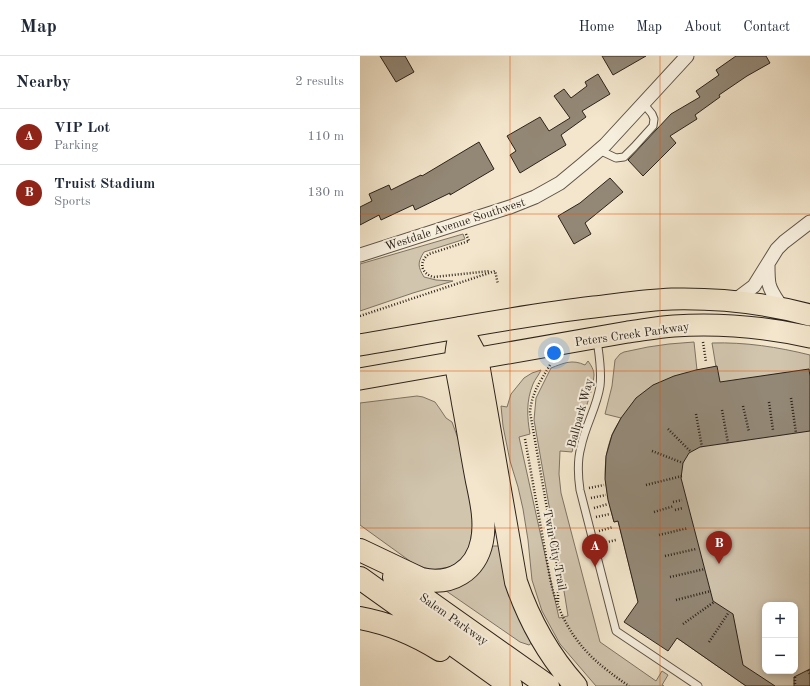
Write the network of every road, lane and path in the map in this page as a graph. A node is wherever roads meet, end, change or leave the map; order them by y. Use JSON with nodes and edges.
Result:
{"nodes":[{"id":1,"x":687,"y":56,"type":"edge"},
{"id":2,"x":644,"y":103,"type":"junction"},
{"id":3,"x":599,"y":150,"type":"junction"},
{"id":4,"x":463,"y":222,"type":"junction"},
{"id":5,"x":810,"y":222,"type":"edge"},
{"id":6,"x":360,"y":255,"type":"edge"},
{"id":7,"x":768,"y":265,"type":"junction"},
{"id":8,"x":495,"y":270,"type":"junction"},
{"id":9,"x":498,"y":284,"type":"dead end"},
{"id":10,"x":734,"y":301,"type":"junction"},
{"id":11,"x":783,"y":309,"type":"junction"},
{"id":12,"x":810,"y":315,"type":"edge"},
{"id":13,"x":360,"y":316,"type":"edge"},
{"id":14,"x":461,"y":328,"type":"junction"},
{"id":15,"x":810,"y":337,"type":"edge"},
{"id":16,"x":597,"y":338,"type":"junction"},
{"id":17,"x":703,"y":339,"type":"dead end"},
{"id":18,"x":360,"y":345,"type":"edge"},
{"id":19,"x":466,"y":360,"type":"junction"},
{"id":20,"x":706,"y":362,"type":"dead end"},
{"id":21,"x":550,"y":364,"type":"dead end"},
{"id":22,"x":360,"y":379,"type":"edge"},
{"id":23,"x":791,"y":398,"type":"dead end"},
{"id":24,"x":769,"y":402,"type":"dead end"},
{"id":25,"x":743,"y":406,"type":"dead end"},
{"id":26,"x":722,"y":410,"type":"dead end"},
{"id":27,"x":696,"y":414,"type":"dead end"},
{"id":28,"x":668,"y":429,"type":"dead end"},
{"id":29,"x":773,"y":430,"type":"dead end"},
{"id":30,"x":748,"y":432,"type":"dead end"},
{"id":31,"x":796,"y":433,"type":"dead end"},
{"id":32,"x":525,"y":438,"type":"dead end"},
{"id":33,"x":728,"y":443,"type":"dead end"},
{"id":34,"x":702,"y":447,"type":"dead end"},
{"id":35,"x":652,"y":451,"type":"dead end"},
{"id":36,"x":691,"y":452,"type":"dead end"},
{"id":37,"x":683,"y":463,"type":"dead end"},
{"id":38,"x":682,"y":476,"type":"dead end"},
{"id":39,"x":604,"y":485,"type":"dead end"},
{"id":40,"x":646,"y":485,"type":"dead end"},
{"id":41,"x":580,"y":490,"type":"junction"},
{"id":42,"x":606,"y":495,"type":"dead end"},
{"id":43,"x":583,"y":500,"type":"junction"},
{"id":44,"x":682,"y":500,"type":"dead end"},
{"id":45,"x":673,"y":502,"type":"dead end"},
{"id":46,"x":608,"y":504,"type":"dead end"},
{"id":47,"x":674,"y":506,"type":"dead end"},
{"id":48,"x":683,"y":508,"type":"dead end"},
{"id":49,"x":585,"y":510,"type":"junction"},
{"id":50,"x":675,"y":510,"type":"dead end"},
{"id":51,"x":654,"y":512,"type":"dead end"},
{"id":52,"x":610,"y":514,"type":"dead end"},
{"id":53,"x":588,"y":520,"type":"junction"},
{"id":54,"x":613,"y":527,"type":"dead end"},
{"id":55,"x":688,"y":528,"type":"dead end"},
{"id":56,"x":591,"y":533,"type":"junction"},
{"id":57,"x":659,"y":535,"type":"dead end"},
{"id":58,"x":616,"y":540,"type":"dead end"},
{"id":59,"x":595,"y":545,"type":"junction"},
{"id":60,"x":696,"y":549,"type":"dead end"},
{"id":61,"x":360,"y":551,"type":"edge"},
{"id":62,"x":665,"y":556,"type":"dead end"},
{"id":63,"x":705,"y":569,"type":"dead end"},
{"id":64,"x":670,"y":577,"type":"dead end"},
{"id":65,"x":360,"y":578,"type":"edge"},
{"id":66,"x":711,"y":591,"type":"dead end"},
{"id":67,"x":676,"y":600,"type":"dead end"},
{"id":68,"x":714,"y":602,"type":"dead end"},
{"id":69,"x":558,"y":606,"type":"junction"},
{"id":70,"x":729,"y":612,"type":"dead end"},
{"id":71,"x":360,"y":618,"type":"edge"},
{"id":72,"x":683,"y":624,"type":"dead end"},
{"id":73,"x":709,"y":642,"type":"dead end"},
{"id":74,"x":808,"y":670,"type":"dead end"},
{"id":75,"x":810,"y":674,"type":"edge"},
{"id":76,"x":795,"y":677,"type":"dead end"},
{"id":77,"x":494,"y":686,"type":"edge"},
{"id":78,"x":511,"y":686,"type":"edge"},
{"id":79,"x":548,"y":686,"type":"edge"},
{"id":80,"x":576,"y":686,"type":"edge"},
{"id":81,"x":629,"y":686,"type":"edge"},
{"id":82,"x":698,"y":686,"type":"edge"},
{"id":83,"x":795,"y":686,"type":"edge"}],
"edges":[{"from":1,"to":2,"type":"street","name":"Westdale Avenue Southwest"},
{"from":2,"to":3,"type":"street","name":"Westdale Avenue Southwest"},
{"from":2,"to":3,"type":"lane"},
{"from":3,"to":4,"type":"street","name":"Westdale Avenue Southwest"},
{"from":4,"to":6,"type":"street","name":"Westdale Avenue Southwest"},
{"from":4,"to":8,"type":"path"},
{"from":5,"to":7,"type":"street"},
{"from":7,"to":10,"type":"street"},
{"from":7,"to":11,"type":"street"},
{"from":8,"to":9,"type":"path"},
{"from":8,"to":13,"type":"path"},
{"from":10,"to":11,"type":"main road"},
{"from":10,"to":14,"type":"main road"},
{"from":11,"to":12,"type":"main road"},
{"from":14,"to":18,"type":"main road"},
{"from":14,"to":19,"type":"highway"},
{"from":15,"to":16,"type":"main road","name":"Peters Creek Parkway"},
{"from":16,"to":19,"type":"main road","name":"Peters Creek Parkway"},
{"from":16,"to":41,"type":"lane","name":"Ballpark Way"},
{"from":17,"to":20,"type":"path"},
{"from":19,"to":22,"type":"main road","name":"Peters Creek Parkway"},
{"from":19,"to":61,"type":"highway"},
{"from":19,"to":80,"type":"highway"},
{"from":21,"to":69,"type":"path"},
{"from":23,"to":31,"type":"path"},
{"from":24,"to":29,"type":"path"},
{"from":25,"to":30,"type":"path"},
{"from":26,"to":33,"type":"path"},
{"from":27,"to":34,"type":"path"},
{"from":28,"to":36,"type":"path"},
{"from":32,"to":69,"type":"path","name":"Twin City Trail"},
{"from":35,"to":37,"type":"path"},
{"from":38,"to":40,"type":"path"},
{"from":39,"to":41,"type":"path"},
{"from":41,"to":43,"type":"lane","name":"Ballpark Way"},
{"from":42,"to":43,"type":"path"},
{"from":43,"to":49,"type":"lane","name":"Ballpark Way"},
{"from":44,"to":45,"type":"path"},
{"from":46,"to":49,"type":"path"},
{"from":47,"to":51,"type":"path"},
{"from":48,"to":50,"type":"path"},
{"from":49,"to":53,"type":"lane","name":"Ballpark Way"},
{"from":52,"to":53,"type":"path"},
{"from":53,"to":56,"type":"lane","name":"Ballpark Way"},
{"from":54,"to":56,"type":"path"},
{"from":55,"to":57,"type":"path"},
{"from":56,"to":59,"type":"lane","name":"Ballpark Way"},
{"from":58,"to":59,"type":"path"},
{"from":59,"to":82,"type":"lane","name":"Ballpark Way"},
{"from":60,"to":62,"type":"path"},
{"from":61,"to":79,"type":"highway","name":"Salem Parkway"},
{"from":63,"to":64,"type":"path"},
{"from":65,"to":78,"type":"highway","name":"Salem Parkway"},
{"from":66,"to":67,"type":"path"},
{"from":68,"to":72,"type":"path"},
{"from":69,"to":81,"type":"path","name":"Twin City Trail"},
{"from":70,"to":73,"type":"path"},
{"from":71,"to":77,"type":"highway"},
{"from":74,"to":75,"type":"path"},
{"from":76,"to":83,"type":"path"}]}
